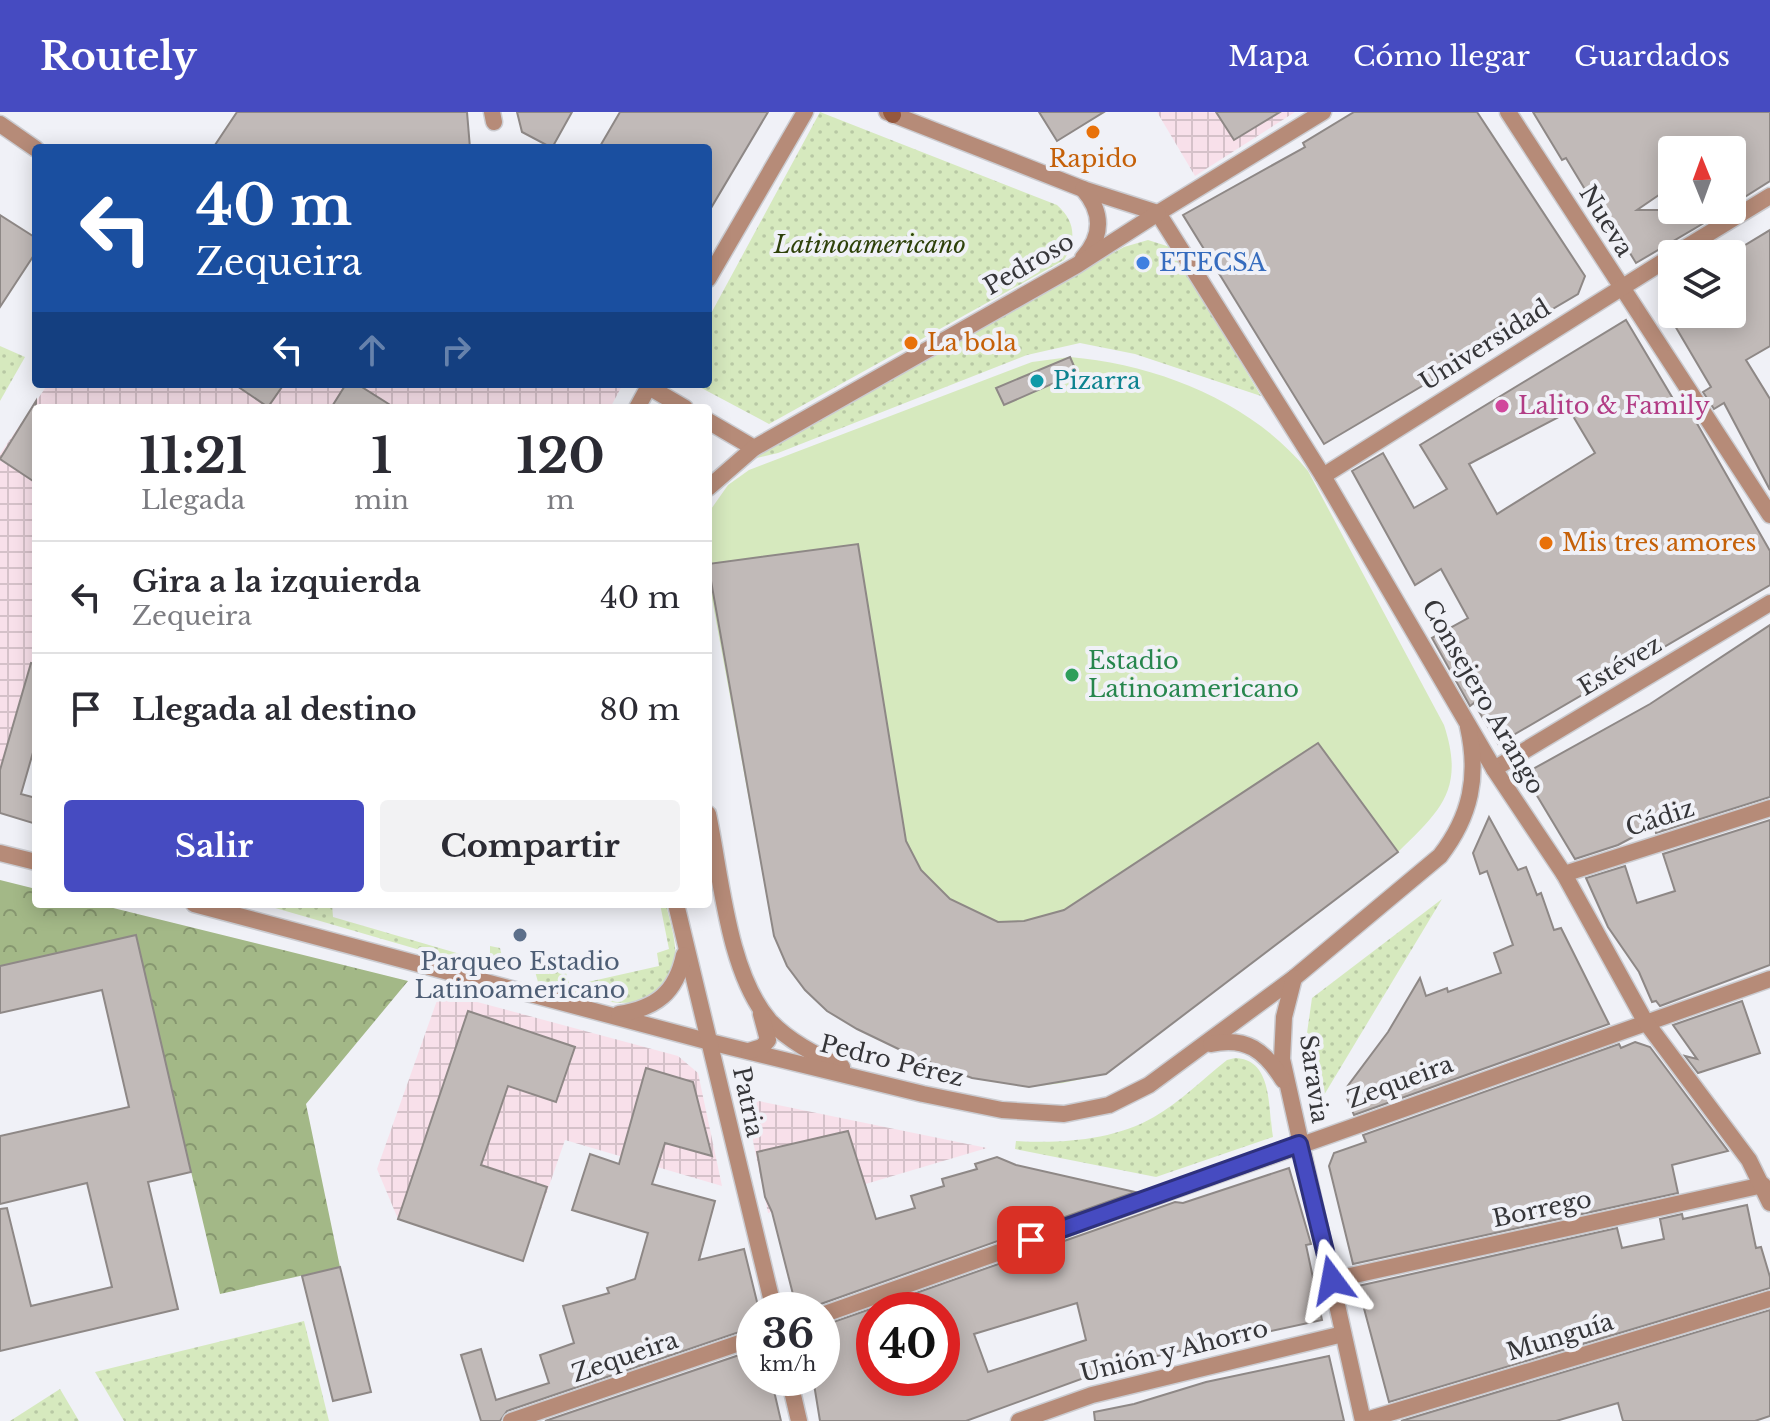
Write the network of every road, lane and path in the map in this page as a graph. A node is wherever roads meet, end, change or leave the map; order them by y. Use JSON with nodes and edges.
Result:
{"nodes":[{"id":1,"x":805,"y":112,"type":"edge"},
{"id":2,"x":1323,"y":112,"type":"edge"},
{"id":3,"x":1508,"y":112,"type":"edge"},
{"id":4,"x":890,"y":113,"type":"edge"},
{"id":5,"x":0,"y":124,"type":"edge"},
{"id":6,"x":32,"y":146,"type":"edge"},
{"id":7,"x":1083,"y":189,"type":"junction"},
{"id":8,"x":1770,"y":196,"type":"edge"},
{"id":9,"x":1158,"y":213,"type":"junction"},
{"id":10,"x":1698,"y":240,"type":"edge"},
{"id":11,"x":1077,"y":265,"type":"junction"},
{"id":12,"x":1658,"y":265,"type":"edge"},
{"id":13,"x":712,"y":272,"type":"edge"},
{"id":14,"x":1620,"y":288,"type":"junction"},
{"id":15,"x":655,"y":388,"type":"edge"},
{"id":16,"x":679,"y":404,"type":"edge"},
{"id":17,"x":712,"y":423,"type":"edge"},
{"id":18,"x":754,"y":448,"type":"junction"},
{"id":19,"x":1323,"y":476,"type":"junction"},
{"id":20,"x":712,"y":485,"type":"edge"},
{"id":21,"x":1770,"y":515,"type":"edge"},
{"id":22,"x":1770,"y":603,"type":"edge"},
{"id":23,"x":1468,"y":727,"type":"junction"},
{"id":24,"x":1494,"y":769,"type":"junction"},
{"id":25,"x":1472,"y":792,"type":"junction"},
{"id":26,"x":1770,"y":808,"type":"edge"},
{"id":27,"x":712,"y":834,"type":"edge"},
{"id":28,"x":0,"y":853,"type":"edge"},
{"id":29,"x":32,"y":861,"type":"edge"},
{"id":30,"x":1564,"y":874,"type":"junction"},
{"id":31,"x":209,"y":908,"type":"edge"},
{"id":32,"x":677,"y":908,"type":"edge"},
{"id":33,"x":685,"y":950,"type":"junction"},
{"id":34,"x":1294,"y":978,"type":"junction"},
{"id":35,"x":1770,"y":979,"type":"edge"},
{"id":36,"x":757,"y":1002,"type":"junction"},
{"id":37,"x":614,"y":1015,"type":"junction"},
{"id":38,"x":1645,"y":1021,"type":"junction"},
{"id":39,"x":710,"y":1042,"type":"junction"},
{"id":40,"x":1206,"y":1045,"type":"junction"},
{"id":41,"x":749,"y":1051,"type":"junction"},
{"id":42,"x":876,"y":1082,"type":"junction"},
{"id":43,"x":1288,"y":1089,"type":"junction"},
{"id":44,"x":1299,"y":1144,"type":"junction"},
{"id":45,"x":1763,"y":1185,"type":"junction"},
{"id":46,"x":1770,"y":1203,"type":"edge"},
{"id":47,"x":1332,"y":1280,"type":"junction"},
{"id":48,"x":770,"y":1292,"type":"edge"},
{"id":49,"x":1770,"y":1299,"type":"edge"},
{"id":50,"x":840,"y":1309,"type":"edge"},
{"id":51,"x":1343,"y":1334,"type":"junction"},
{"id":52,"x":736,"y":1344,"type":"edge"},
{"id":53,"x":793,"y":1396,"type":"edge"},
{"id":54,"x":511,"y":1421,"type":"edge"},
{"id":55,"x":799,"y":1421,"type":"edge"},
{"id":56,"x":1019,"y":1421,"type":"edge"},
{"id":57,"x":1363,"y":1421,"type":"edge"}],
"edges":[{"from":1,"to":13,"type":"street"},
{"from":2,"to":9,"type":"street","name":"Pedroso"},
{"from":3,"to":14,"type":"street","name":"Nueva"},
{"from":4,"to":7,"type":"street"},
{"from":5,"to":6,"type":"street"},
{"from":7,"to":9,"type":"street"},
{"from":7,"to":11,"type":"street"},
{"from":8,"to":10,"type":"street","name":"Universidad"},
{"from":9,"to":11,"type":"street","name":"Pedroso"},
{"from":9,"to":19,"type":"street","name":"Consejero Arango"},
{"from":11,"to":18,"type":"street","name":"Pedroso"},
{"from":12,"to":14,"type":"street","name":"Universidad"},
{"from":14,"to":19,"type":"street","name":"Universidad"},
{"from":14,"to":21,"type":"street","name":"Nueva"},
{"from":15,"to":16,"type":"street"},
{"from":17,"to":18,"type":"street"},
{"from":18,"to":20,"type":"street"},
{"from":19,"to":23,"type":"street","name":"Consejero Arango"},
{"from":22,"to":24,"type":"street","name":"Estévez"},
{"from":23,"to":24,"type":"street","name":"Consejero Arango"},
{"from":23,"to":25,"type":"street","name":"Pedro Pérez"},
{"from":24,"to":25,"type":"street","name":"Pedro Pérez"},
{"from":24,"to":30,"type":"street","name":"Consejero Arango"},
{"from":25,"to":34,"type":"street","name":"Pedro Pérez"},
{"from":26,"to":30,"type":"street","name":"Cádiz"},
{"from":27,"to":36,"type":"street"},
{"from":28,"to":29,"type":"street"},
{"from":30,"to":38,"type":"street","name":"Consejero Arango"},
{"from":31,"to":37,"type":"street","name":"Pedro Pérez"},
{"from":32,"to":33,"type":"street","name":"Patria"},
{"from":33,"to":37,"type":"street"},
{"from":33,"to":39,"type":"street","name":"Patria"},
{"from":34,"to":40,"type":"street","name":"Pedro Pérez"},
{"from":34,"to":43,"type":"street","name":"Saravia"},
{"from":35,"to":38,"type":"street","name":"Zequeira"},
{"from":36,"to":41,"type":"street"},
{"from":36,"to":42,"type":"street"},
{"from":37,"to":39,"type":"street","name":"Pedro Pérez"},
{"from":38,"to":44,"type":"street","name":"Zequeira"},
{"from":38,"to":45,"type":"street","name":"Consejero Arango"},
{"from":39,"to":41,"type":"street","name":"Pedro Pérez"},
{"from":39,"to":48,"type":"street","name":"Patria"},
{"from":40,"to":42,"type":"street","name":"Pedro Pérez"},
{"from":40,"to":43,"type":"street"},
{"from":41,"to":42,"type":"street","name":"Pedro Pérez"},
{"from":43,"to":44,"type":"street","name":"Saravia"},
{"from":44,"to":47,"type":"street","name":"Saravia"},
{"from":44,"to":50,"type":"street","name":"Zequeira"},
{"from":45,"to":46,"type":"street","name":"Consejero Arango"},
{"from":45,"to":47,"type":"street","name":"Borrego"},
{"from":47,"to":51,"type":"street","name":"Saravia"},
{"from":49,"to":57,"type":"street","name":"Munguía"},
{"from":51,"to":56,"type":"street","name":"Unión y Ahorro"},
{"from":51,"to":57,"type":"street","name":"Saravia"},
{"from":52,"to":54,"type":"street","name":"Zequeira"},
{"from":53,"to":55,"type":"street"}]}
